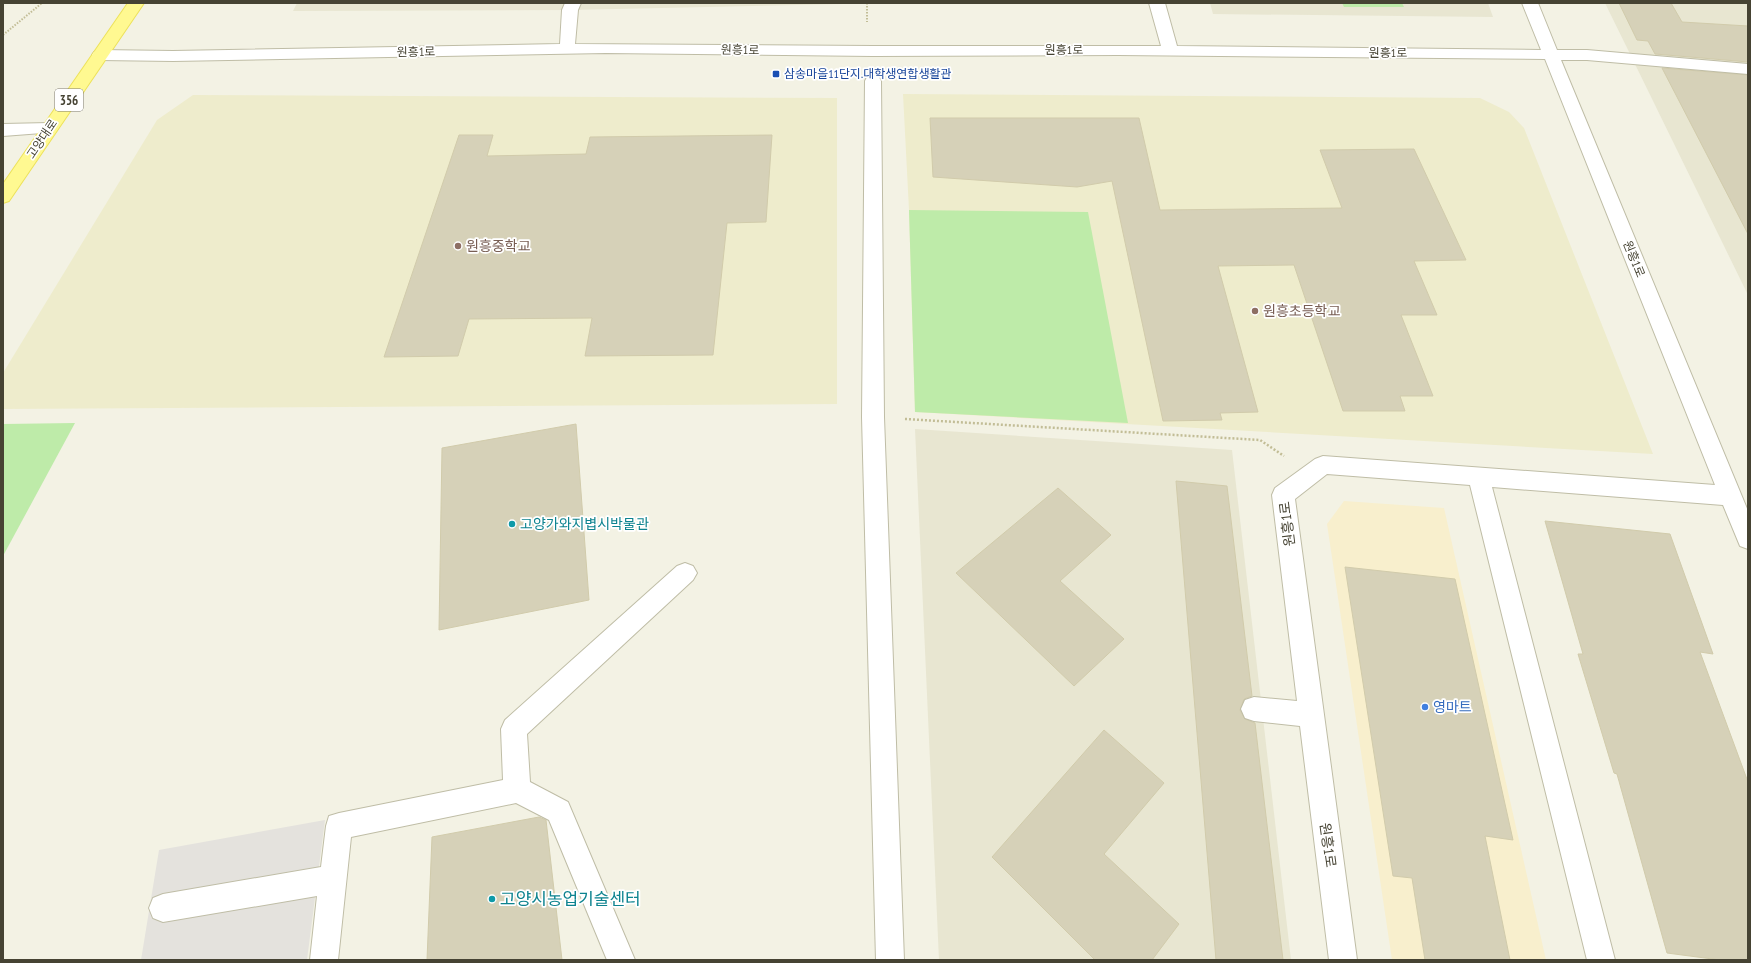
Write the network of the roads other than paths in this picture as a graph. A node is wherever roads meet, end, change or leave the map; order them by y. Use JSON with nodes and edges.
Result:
{"nodes":[{"id":1,"x":136,"y":3,"type":"edge"},
{"id":2,"x":573,"y":3,"type":"edge"},
{"id":3,"x":1156,"y":3,"type":"edge"},
{"id":4,"x":1530,"y":3,"type":"edge"},
{"id":5,"x":567,"y":49,"type":"junction"},
{"id":6,"x":1170,"y":50,"type":"junction"},
{"id":7,"x":1551,"y":54,"type":"junction"},
{"id":8,"x":100,"y":55,"type":"junction"},
{"id":9,"x":1748,"y":69,"type":"edge"},
{"id":10,"x":873,"y":81,"type":"dead end"},
{"id":11,"x":49,"y":128,"type":"junction"},
{"id":12,"x":3,"y":130,"type":"edge"},
{"id":13,"x":3,"y":197,"type":"edge"},
{"id":14,"x":1479,"y":478,"type":"junction"},
{"id":15,"x":1730,"y":496,"type":"junction"},
{"id":16,"x":1748,"y":539,"type":"edge"},
{"id":17,"x":685,"y":573,"type":"dead end"},
{"id":18,"x":1254,"y":710,"type":"dead end"},
{"id":19,"x":1310,"y":715,"type":"junction"},
{"id":20,"x":516,"y":790,"type":"junction"},
{"id":21,"x":334,"y":879,"type":"junction"},
{"id":22,"x":163,"y":908,"type":"dead end"},
{"id":23,"x":324,"y":960,"type":"edge"},
{"id":24,"x":621,"y":960,"type":"edge"},
{"id":25,"x":890,"y":960,"type":"edge"},
{"id":26,"x":1342,"y":960,"type":"edge"},
{"id":27,"x":1601,"y":960,"type":"edge"}],
"edges":[{"from":1,"to":8,"type":"main road","name":"고양대로","number":"356"},
{"from":2,"to":5,"type":"street"},
{"from":3,"to":6,"type":"street"},
{"from":4,"to":7,"type":"street"},
{"from":5,"to":6,"type":"street","name":"원흥1로"},
{"from":5,"to":8,"type":"street","name":"원흥1로"},
{"from":6,"to":7,"type":"street","name":"원흥1로"},
{"from":7,"to":9,"type":"street"},
{"from":7,"to":15,"type":"street","name":"원흥1로"},
{"from":8,"to":11,"type":"main road","name":"고양대로","number":"356"},
{"from":10,"to":25,"type":"street"},
{"from":11,"to":12,"type":"street"},
{"from":11,"to":13,"type":"main road","name":"고양대로","number":"356"},
{"from":14,"to":15,"type":"street","name":"원흥1로"},
{"from":14,"to":19,"type":"street","name":"원흥1로"},
{"from":14,"to":27,"type":"street"},
{"from":15,"to":16,"type":"street","name":"원흥1로"},
{"from":17,"to":20,"type":"street"},
{"from":18,"to":19,"type":"street"},
{"from":19,"to":26,"type":"street","name":"원흥1로"},
{"from":20,"to":21,"type":"street"},
{"from":20,"to":24,"type":"street"},
{"from":21,"to":22,"type":"street"},
{"from":21,"to":23,"type":"street"}]}
